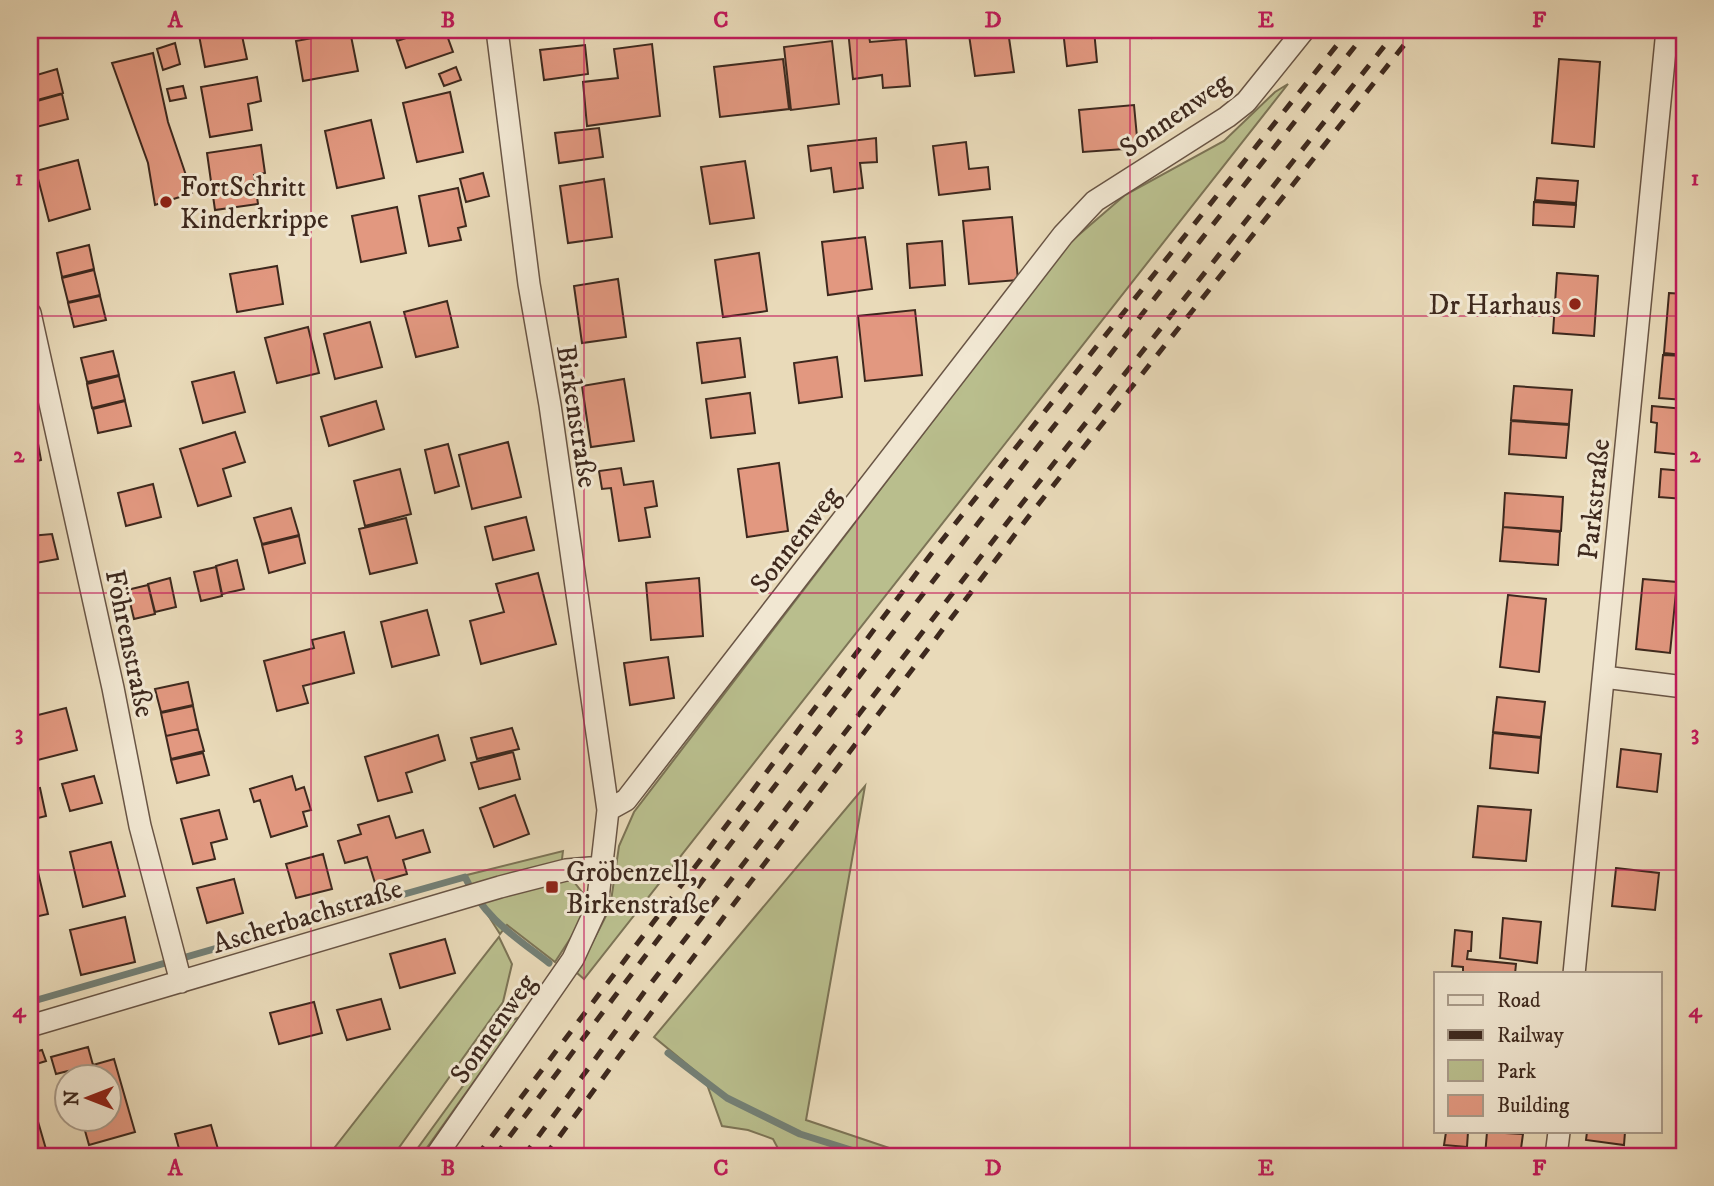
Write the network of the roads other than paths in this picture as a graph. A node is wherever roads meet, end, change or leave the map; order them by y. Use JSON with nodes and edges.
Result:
{"nodes":[{"id":1,"x":497,"y":30,"type":"edge"},
{"id":2,"x":1304,"y":30,"type":"edge"},
{"id":3,"x":1667,"y":30,"type":"edge"},
{"id":4,"x":30,"y":313,"type":"edge"},
{"id":5,"x":1604,"y":677,"type":"junction"},
{"id":6,"x":1684,"y":687,"type":"edge"},
{"id":7,"x":608,"y":810,"type":"junction"},
{"id":8,"x":602,"y":867,"type":"junction"},
{"id":9,"x":1574,"y":972,"type":"edge"},
{"id":10,"x":180,"y":977,"type":"junction"},
{"id":11,"x":30,"y":1026,"type":"edge"},
{"id":12,"x":1559,"y":1134,"type":"edge"},
{"id":13,"x":436,"y":1156,"type":"edge"},
{"id":14,"x":1556,"y":1156,"type":"edge"}],
"edges":[{"from":1,"to":7,"type":"street","name":"Birkenstraße"},
{"from":2,"to":7,"type":"street","name":"Sonnenweg"},
{"from":3,"to":5,"type":"street","name":"Parkstraße"},
{"from":4,"to":10,"type":"street","name":"Föhrenstraße"},
{"from":5,"to":6,"type":"street"},
{"from":5,"to":9,"type":"street","name":"Parkstraße"},
{"from":7,"to":8,"type":"street","name":"Sonnenweg"},
{"from":8,"to":10,"type":"street","name":"Ascherbachstraße"},
{"from":8,"to":13,"type":"street","name":"Sonnenweg"},
{"from":10,"to":11,"type":"street","name":"Ascherbachstraße"},
{"from":12,"to":14,"type":"street"}]}
